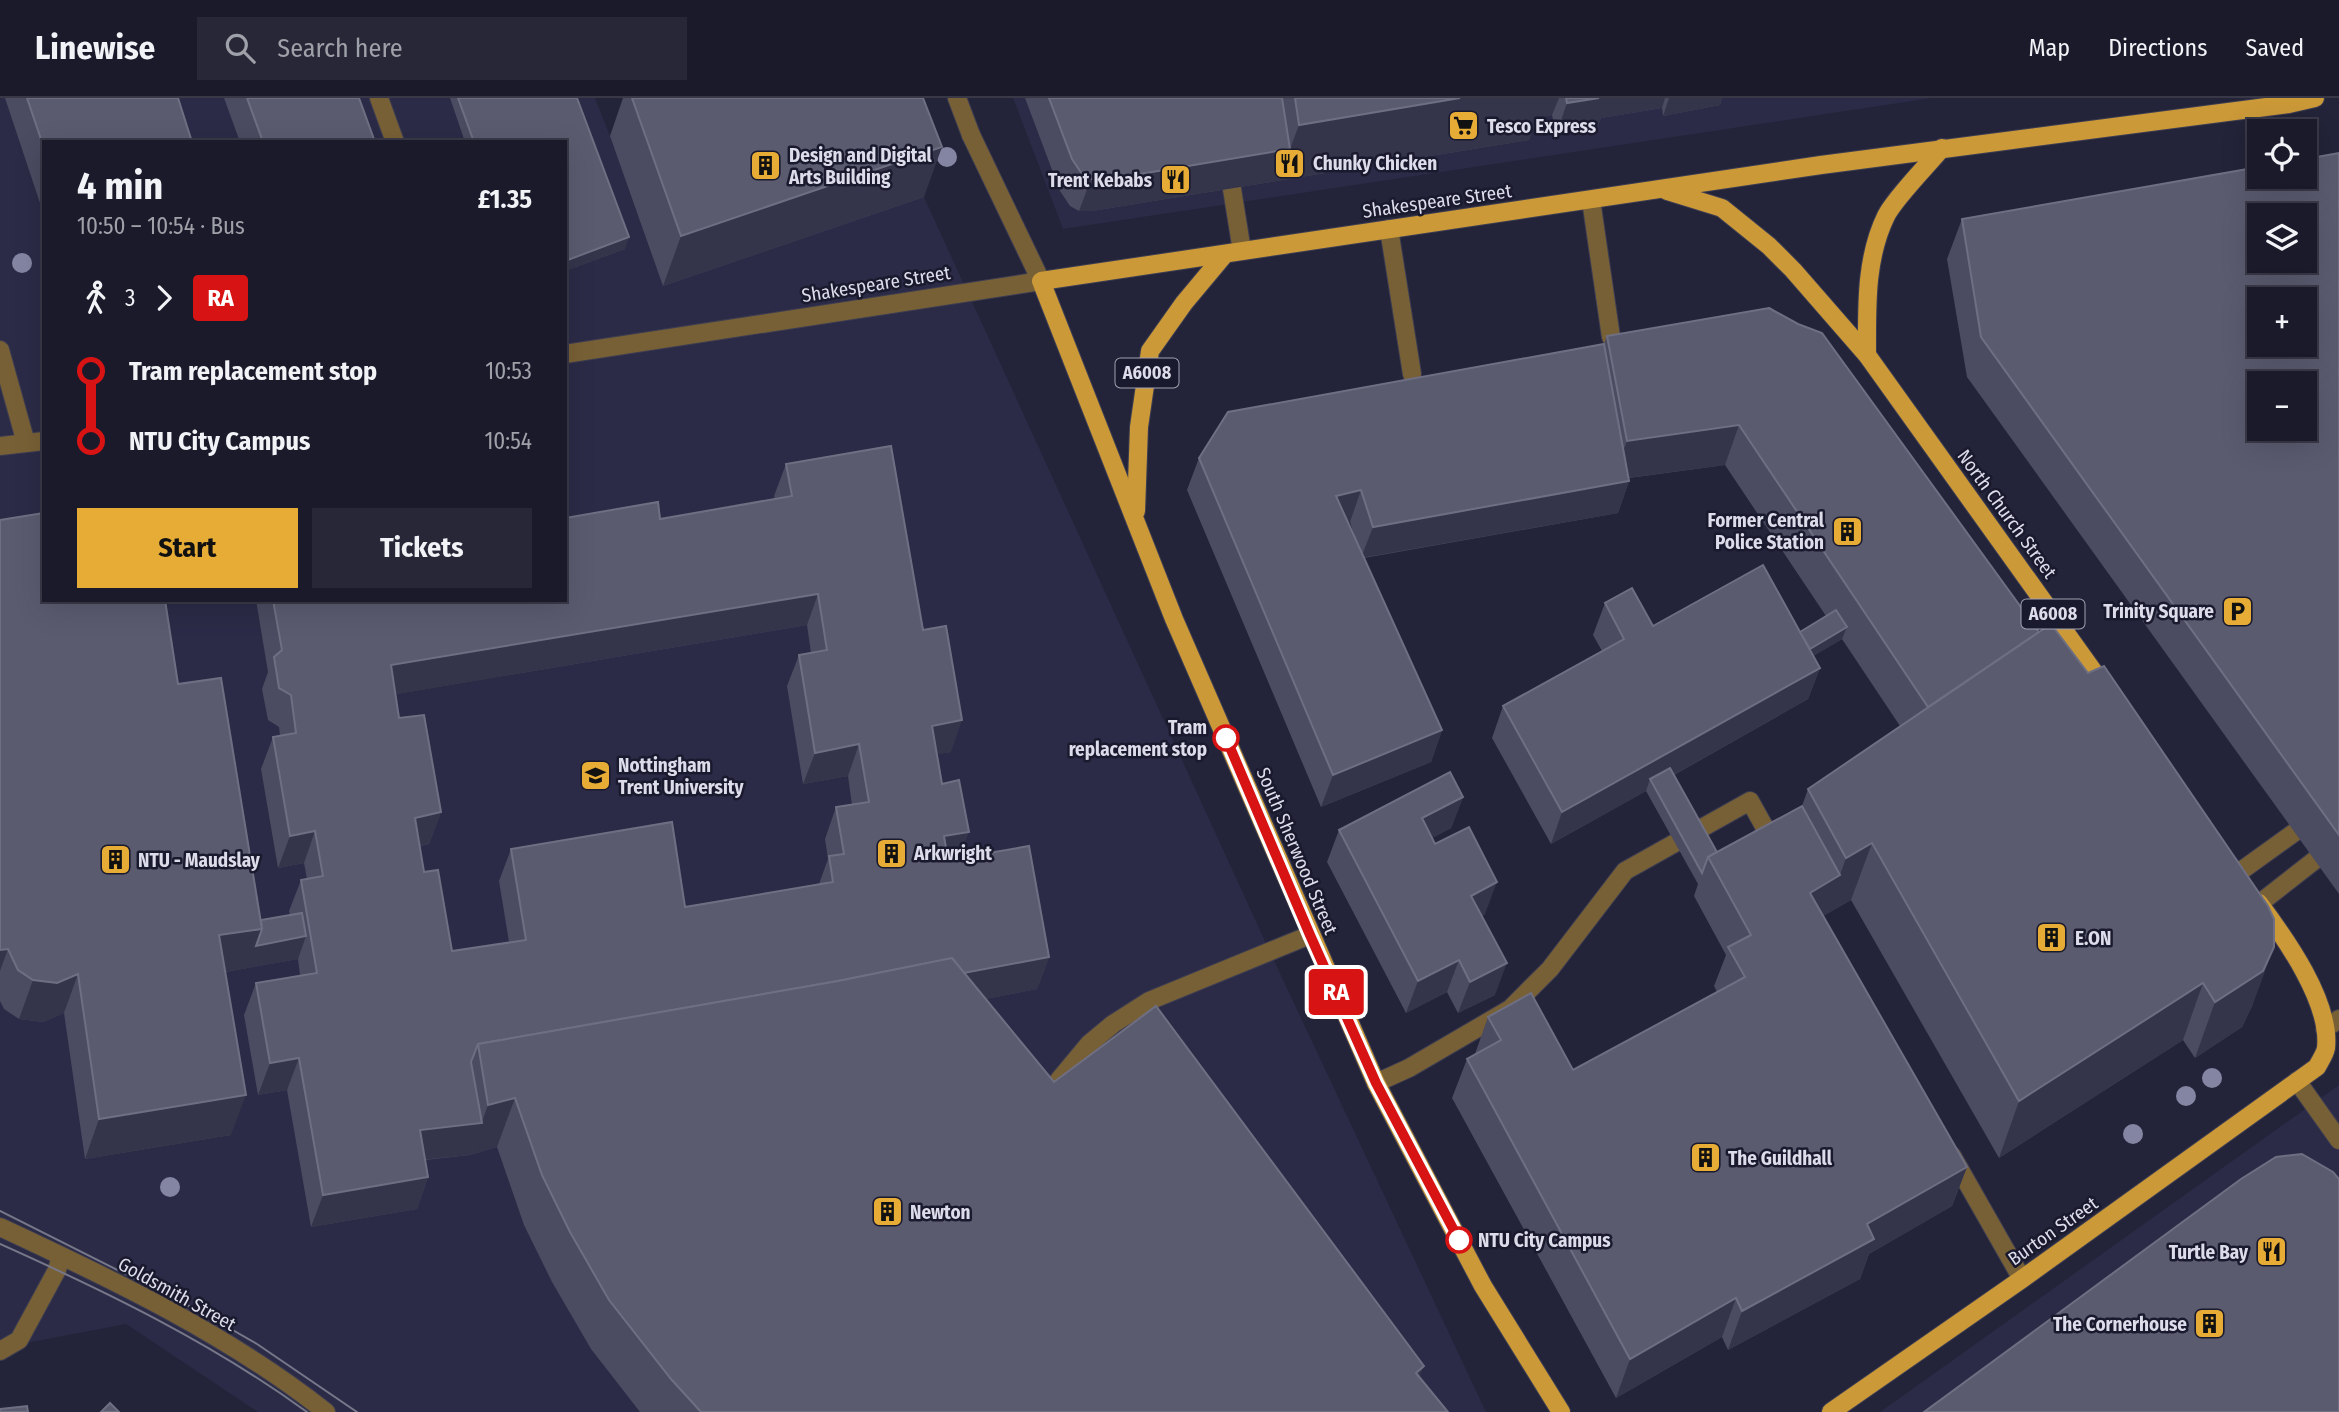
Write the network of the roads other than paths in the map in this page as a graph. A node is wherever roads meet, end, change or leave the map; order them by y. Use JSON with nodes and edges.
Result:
{"nodes":[{"id":1,"x":379,"y":98,"type":"edge"},
{"id":2,"x":957,"y":98,"type":"edge"},
{"id":3,"x":2315,"y":98,"type":"edge"},
{"id":4,"x":394,"y":140,"type":"edge"},
{"id":5,"x":1941,"y":148,"type":"junction"},
{"id":6,"x":1232,"y":189,"type":"edge"},
{"id":7,"x":1664,"y":190,"type":"junction"},
{"id":8,"x":1591,"y":200,"type":"junction"},
{"id":9,"x":1389,"y":229,"type":"junction"},
{"id":10,"x":1233,"y":252,"type":"junction"},
{"id":11,"x":1041,"y":281,"type":"junction"},
{"id":12,"x":1611,"y":337,"type":"edge"},
{"id":13,"x":0,"y":349,"type":"edge"},
{"id":14,"x":567,"y":354,"type":"edge"},
{"id":15,"x":1867,"y":355,"type":"junction"},
{"id":16,"x":1412,"y":374,"type":"dead end"},
{"id":17,"x":35,"y":442,"type":"edge"},
{"id":18,"x":0,"y":446,"type":"edge"},
{"id":19,"x":1135,"y":518,"type":"junction"},
{"id":20,"x":2118,"y":706,"type":"edge"},
{"id":21,"x":2295,"y":832,"type":"dead end"},
{"id":22,"x":1778,"y":850,"type":"edge"},
{"id":23,"x":2315,"y":860,"type":"dead end"},
{"id":24,"x":2245,"y":883,"type":"junction"},
{"id":25,"x":1310,"y":935,"type":"junction"},
{"id":26,"x":2332,"y":1024,"type":"edge"},
{"id":27,"x":1059,"y":1080,"type":"edge"},
{"id":28,"x":2297,"y":1082,"type":"junction"},
{"id":29,"x":1376,"y":1083,"type":"junction"},
{"id":30,"x":2339,"y":1140,"type":"edge"},
{"id":31,"x":1945,"y":1145,"type":"edge"},
{"id":32,"x":0,"y":1227,"type":"edge"},
{"id":33,"x":61,"y":1256,"type":"junction"},
{"id":34,"x":2022,"y":1279,"type":"junction"},
{"id":35,"x":0,"y":1351,"type":"edge"},
{"id":36,"x":326,"y":1412,"type":"edge"},
{"id":37,"x":1561,"y":1412,"type":"edge"},
{"id":38,"x":1831,"y":1412,"type":"edge"}],
"edges":[{"from":1,"to":4,"type":"street"},
{"from":2,"to":11,"type":"street"},
{"from":3,"to":5,"type":"main road","name":"Shakespeare Street","number":"A6008"},
{"from":5,"to":7,"type":"main road","name":"Shakespeare Street","number":"A6008"},
{"from":5,"to":15,"type":"main road"},
{"from":6,"to":10,"type":"street"},
{"from":7,"to":8,"type":"main road","name":"Shakespeare Street","number":"A6008"},
{"from":7,"to":15,"type":"main road","name":"North Church Street","number":"A6008"},
{"from":8,"to":9,"type":"main road","name":"Shakespeare Street","number":"A6008"},
{"from":8,"to":12,"type":"street"},
{"from":9,"to":10,"type":"main road","name":"Shakespeare Street","number":"A6008"},
{"from":9,"to":16,"type":"street"},
{"from":10,"to":11,"type":"main road","name":"Shakespeare Street","number":"A6008"},
{"from":10,"to":19,"type":"main road","name":"South Sherwood Street","number":"A6008"},
{"from":11,"to":14,"type":"street","name":"Shakespeare Street"},
{"from":11,"to":19,"type":"main road","name":"South Sherwood Street","number":"A6008"},
{"from":13,"to":17,"type":"street"},
{"from":15,"to":20,"type":"main road","name":"North Church Street","number":"A6008"},
{"from":17,"to":18,"type":"street"},
{"from":19,"to":25,"type":"main road","name":"South Sherwood Street","number":"A6008"},
{"from":21,"to":24,"type":"street"},
{"from":22,"to":29,"type":"street"},
{"from":23,"to":24,"type":"street"},
{"from":24,"to":26,"type":"main road"},
{"from":25,"to":27,"type":"street"},
{"from":25,"to":29,"type":"main road","name":"South Sherwood Street","number":"A6008"},
{"from":26,"to":28,"type":"main road"},
{"from":28,"to":30,"type":"street"},
{"from":28,"to":34,"type":"main road","name":"Burton Street"},
{"from":29,"to":37,"type":"main road","name":"South Sherwood Street","number":"A6008"},
{"from":31,"to":34,"type":"street"},
{"from":32,"to":33,"type":"street","name":"Goldsmith Street"},
{"from":33,"to":35,"type":"street"},
{"from":33,"to":36,"type":"street","name":"Goldsmith Street"},
{"from":34,"to":38,"type":"main road","name":"Burton Street"}]}
